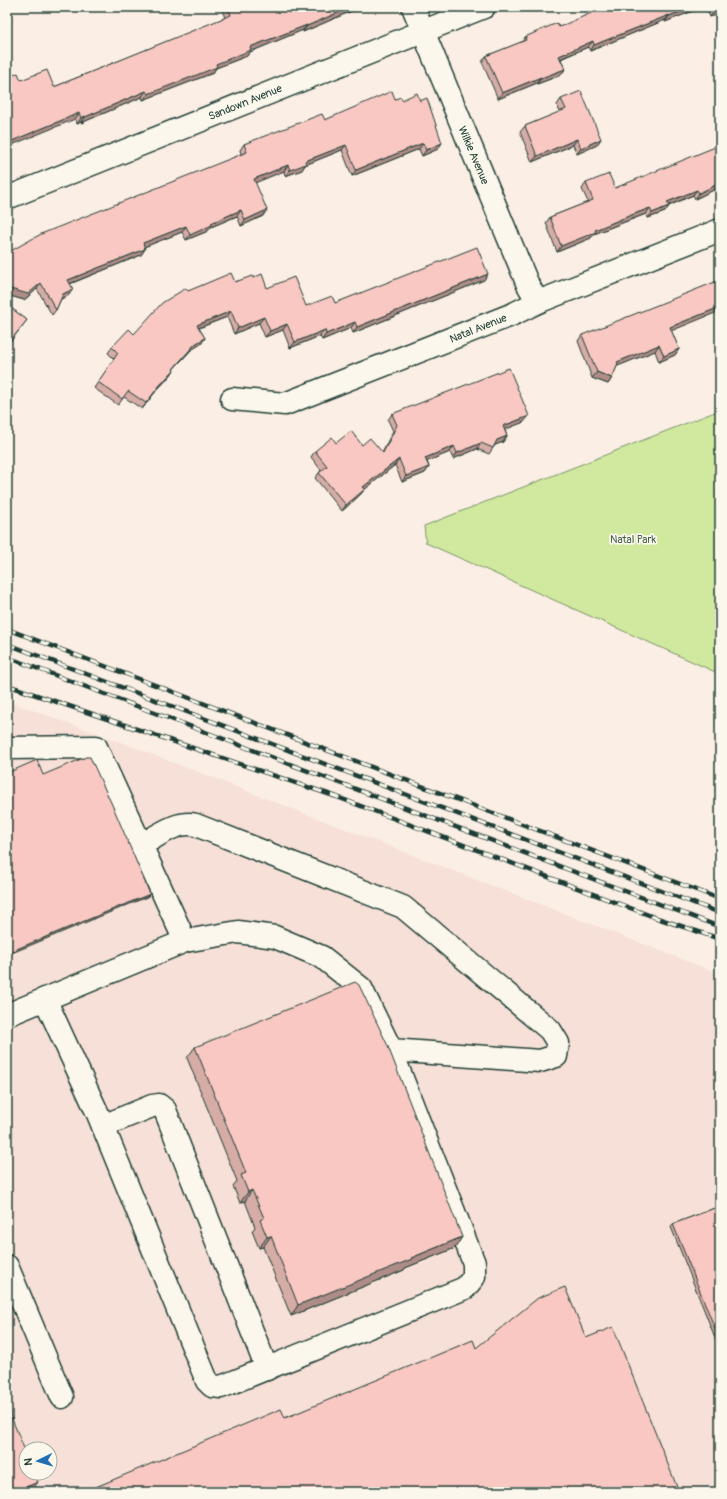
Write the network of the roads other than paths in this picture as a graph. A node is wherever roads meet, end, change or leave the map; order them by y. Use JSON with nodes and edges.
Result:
{"nodes":[{"id":1,"x":413,"y":7,"type":"edge"},
{"id":2,"x":484,"y":7,"type":"edge"},
{"id":3,"x":423,"y":32,"type":"junction"},
{"id":4,"x":7,"y":198,"type":"edge"},
{"id":5,"x":720,"y":230,"type":"edge"},
{"id":6,"x":538,"y":302,"type":"junction"},
{"id":7,"x":232,"y":399,"type":"dead end"},
{"id":8,"x":7,"y":748,"type":"edge"},
{"id":9,"x":141,"y":845,"type":"junction"},
{"id":10,"x":185,"y":941,"type":"junction"},
{"id":11,"x":46,"y":999,"type":"junction"},
{"id":12,"x":7,"y":1015,"type":"edge"},
{"id":13,"x":391,"y":1050,"type":"junction"},
{"id":14,"x":103,"y":1126,"type":"junction"},
{"id":15,"x":7,"y":1266,"type":"edge"},
{"id":16,"x":267,"y":1369,"type":"junction"},
{"id":17,"x":62,"y":1397,"type":"dead end"}],
"edges":[{"from":1,"to":3,"type":"street","name":"Wilkie Avenue"},
{"from":2,"to":3,"type":"street","name":"Sandown Avenue"},
{"from":3,"to":4,"type":"street","name":"Sandown Avenue"},
{"from":3,"to":6,"type":"street","name":"Wilkie Avenue"},
{"from":5,"to":6,"type":"street","name":"Natal Avenue"},
{"from":6,"to":7,"type":"street","name":"Natal Avenue"},
{"from":8,"to":9,"type":"street"},
{"from":9,"to":10,"type":"street"},
{"from":9,"to":13,"type":"street"},
{"from":10,"to":11,"type":"street"},
{"from":10,"to":13,"type":"street"},
{"from":11,"to":12,"type":"street"},
{"from":11,"to":14,"type":"street"},
{"from":13,"to":16,"type":"street"},
{"from":14,"to":16,"type":"street"},
{"from":14,"to":16,"type":"street"},
{"from":15,"to":17,"type":"street"}]}
